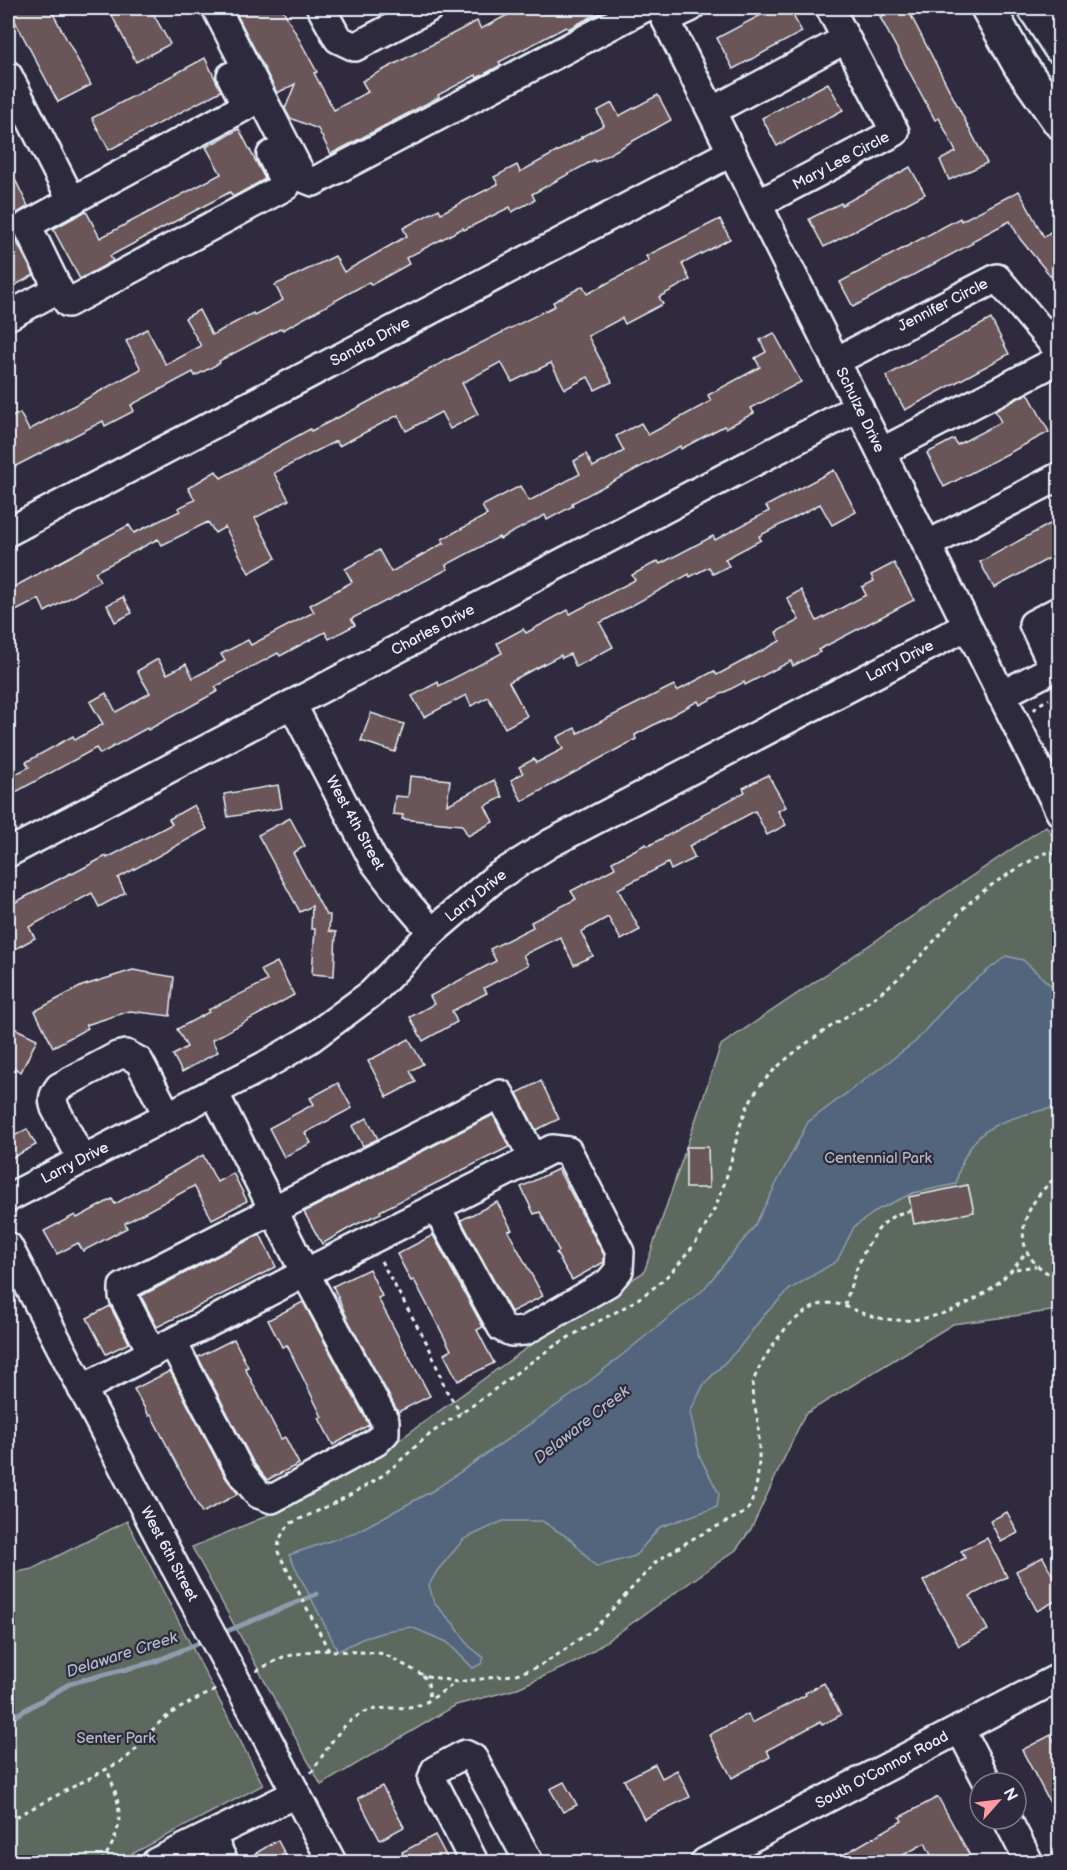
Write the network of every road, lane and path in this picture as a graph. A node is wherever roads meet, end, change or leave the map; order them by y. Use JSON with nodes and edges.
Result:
{"nodes":[{"id":1,"x":196,"y":8,"type":"edge"},
{"id":2,"x":216,"y":8,"type":"edge"},
{"id":3,"x":321,"y":8,"type":"edge"},
{"id":4,"x":426,"y":8,"type":"edge"},
{"id":5,"x":830,"y":8,"type":"edge"},
{"id":6,"x":988,"y":8,"type":"edge"},
{"id":7,"x":1035,"y":8,"type":"edge"},
{"id":8,"x":665,"y":10,"type":"edge"},
{"id":9,"x":846,"y":39,"type":"junction"},
{"id":10,"x":1059,"y":47,"type":"edge"},
{"id":11,"x":8,"y":75,"type":"edge"},
{"id":12,"x":246,"y":106,"type":"junction"},
{"id":13,"x":712,"y":111,"type":"junction"},
{"id":14,"x":1059,"y":122,"type":"edge"},
{"id":15,"x":732,"y":152,"type":"junction"},
{"id":16,"x":72,"y":201,"type":"junction"},
{"id":17,"x":758,"y":204,"type":"junction"},
{"id":18,"x":58,"y":289,"type":"junction"},
{"id":19,"x":8,"y":316,"type":"edge"},
{"id":20,"x":1059,"y":352,"type":"edge"},
{"id":21,"x":1059,"y":360,"type":"edge"},
{"id":22,"x":836,"y":361,"type":"junction"},
{"id":23,"x":859,"y":407,"type":"junction"},
{"id":24,"x":881,"y":452,"type":"junction"},
{"id":25,"x":1059,"y":476,"type":"edge"},
{"id":26,"x":8,"y":532,"type":"edge"},
{"id":27,"x":927,"y":545,"type":"junction"},
{"id":28,"x":1059,"y":610,"type":"edge"},
{"id":29,"x":967,"y":626,"type":"junction"},
{"id":30,"x":1057,"y":666,"type":"edge"},
{"id":31,"x":1001,"y":695,"type":"junction"},
{"id":32,"x":292,"y":704,"type":"junction"},
{"id":33,"x":1058,"y":824,"type":"edge"},
{"id":34,"x":1059,"y":844,"type":"edge"},
{"id":35,"x":8,"y":853,"type":"edge"},
{"id":36,"x":1059,"y":854,"type":"edge"},
{"id":37,"x":432,"y":932,"type":"junction"},
{"id":38,"x":214,"y":1092,"type":"junction"},
{"id":39,"x":168,"y":1116,"type":"junction"},
{"id":40,"x":533,"y":1158,"type":"junction"},
{"id":41,"x":82,"y":1160,"type":"junction"},
{"id":42,"x":1059,"y":1174,"type":"edge"},
{"id":43,"x":8,"y":1197,"type":"edge"},
{"id":44,"x":436,"y":1207,"type":"junction"},
{"id":45,"x":273,"y":1209,"type":"junction"},
{"id":46,"x":912,"y":1210,"type":"dead end"},
{"id":47,"x":8,"y":1247,"type":"edge"},
{"id":48,"x":1026,"y":1252,"type":"junction"},
{"id":49,"x":377,"y":1254,"type":"dead end"},
{"id":50,"x":1035,"y":1266,"type":"junction"},
{"id":51,"x":1014,"y":1269,"type":"junction"},
{"id":52,"x":305,"y":1273,"type":"junction"},
{"id":53,"x":1059,"y":1279,"type":"edge"},
{"id":54,"x":845,"y":1305,"type":"junction"},
{"id":55,"x":162,"y":1348,"type":"junction"},
{"id":56,"x":82,"y":1389,"type":"junction"},
{"id":57,"x":461,"y":1413,"type":"junction"},
{"id":58,"x":329,"y":1651,"type":"junction"},
{"id":59,"x":252,"y":1672,"type":"dead end"},
{"id":60,"x":423,"y":1675,"type":"junction"},
{"id":61,"x":1059,"y":1677,"type":"edge"},
{"id":62,"x":457,"y":1682,"type":"junction"},
{"id":63,"x":221,"y":1688,"type":"dead end"},
{"id":64,"x":430,"y":1700,"type":"junction"},
{"id":65,"x":960,"y":1729,"type":"junction"},
{"id":66,"x":107,"y":1770,"type":"junction"},
{"id":67,"x":982,"y":1771,"type":"edge"},
{"id":68,"x":302,"y":1785,"type":"junction"},
{"id":69,"x":8,"y":1821,"type":"edge"},
{"id":70,"x":1013,"y":1831,"type":"edge"},
{"id":71,"x":211,"y":1836,"type":"junction"},
{"id":72,"x":101,"y":1863,"type":"edge"},
{"id":73,"x":156,"y":1863,"type":"edge"},
{"id":74,"x":224,"y":1863,"type":"edge"},
{"id":75,"x":332,"y":1863,"type":"edge"},
{"id":76,"x":474,"y":1863,"type":"edge"},
{"id":77,"x":529,"y":1863,"type":"edge"},
{"id":78,"x":705,"y":1863,"type":"edge"},
{"id":79,"x":1029,"y":1863,"type":"edge"}],
"edges":[{"from":1,"to":12,"type":"street"},
{"from":2,"to":8,"type":"street"},
{"from":3,"to":4,"type":"street"},
{"from":5,"to":9,"type":"street","name":"Mary Lee Circle"},
{"from":6,"to":14,"type":"main road"},
{"from":7,"to":10,"type":"main road"},
{"from":8,"to":13,"type":"street","name":"Schulze Drive"},
{"from":9,"to":13,"type":"street"},
{"from":9,"to":17,"type":"street","name":"Mary Lee Circle"},
{"from":11,"to":16,"type":"street"},
{"from":12,"to":16,"type":"street"},
{"from":12,"to":18,"type":"street"},
{"from":13,"to":15,"type":"street","name":"Schulze Drive"},
{"from":15,"to":17,"type":"street","name":"Schulze Drive"},
{"from":15,"to":26,"type":"street","name":"Sandra Drive"},
{"from":16,"to":18,"type":"street"},
{"from":17,"to":22,"type":"street","name":"Schulze Drive"},
{"from":18,"to":19,"type":"street"},
{"from":20,"to":22,"type":"street","name":"Jennifer Circle"},
{"from":21,"to":24,"type":"street"},
{"from":22,"to":23,"type":"street","name":"Schulze Drive"},
{"from":23,"to":24,"type":"street","name":"Schulze Drive"},
{"from":23,"to":32,"type":"street","name":"Charles Drive"},
{"from":24,"to":27,"type":"street","name":"Schulze Drive"},
{"from":25,"to":27,"type":"street"},
{"from":27,"to":29,"type":"street","name":"Schulze Drive"},
{"from":28,"to":30,"type":"street"},
{"from":29,"to":31,"type":"street","name":"Schulze Drive"},
{"from":29,"to":37,"type":"street","name":"Larry Drive"},
{"from":30,"to":31,"type":"street"},
{"from":31,"to":33,"type":"street","name":"Schulze Drive"},
{"from":32,"to":35,"type":"street","name":"Charles Drive"},
{"from":32,"to":37,"type":"street","name":"West 4th Street"},
{"from":33,"to":34,"type":"path"},
{"from":36,"to":57,"type":"path"},
{"from":37,"to":38,"type":"street","name":"Larry Drive"},
{"from":38,"to":39,"type":"street","name":"Larry Drive"},
{"from":38,"to":45,"type":"street"},
{"from":39,"to":41,"type":"street","name":"Larry Drive"},
{"from":39,"to":41,"type":"street"},
{"from":40,"to":44,"type":"street"},
{"from":40,"to":44,"type":"street"},
{"from":40,"to":45,"type":"street"},
{"from":41,"to":43,"type":"street","name":"Larry Drive"},
{"from":42,"to":48,"type":"path"},
{"from":44,"to":52,"type":"street"},
{"from":45,"to":52,"type":"street"},
{"from":45,"to":55,"type":"street"},
{"from":46,"to":54,"type":"path"},
{"from":47,"to":56,"type":"street","name":"West 6th Street"},
{"from":48,"to":50,"type":"path"},
{"from":48,"to":51,"type":"path"},
{"from":49,"to":57,"type":"path"},
{"from":50,"to":51,"type":"path"},
{"from":50,"to":53,"type":"path"},
{"from":51,"to":54,"type":"path"},
{"from":52,"to":55,"type":"street"},
{"from":52,"to":55,"type":"street"},
{"from":54,"to":62,"type":"path"},
{"from":55,"to":56,"type":"street"},
{"from":56,"to":68,"type":"street","name":"West 6th Street","bridge":true},
{"from":57,"to":58,"type":"path"},
{"from":58,"to":59,"type":"path"},
{"from":58,"to":60,"type":"path"},
{"from":60,"to":62,"type":"path"},
{"from":60,"to":64,"type":"path"},
{"from":61,"to":65,"type":"street","name":"South O'Connor Road"},
{"from":62,"to":64,"type":"path"},
{"from":63,"to":66,"type":"path"},
{"from":64,"to":68,"type":"path"},
{"from":65,"to":67,"type":"street"},
{"from":65,"to":78,"type":"street","name":"South O'Connor Road"},
{"from":66,"to":69,"type":"path"},
{"from":66,"to":72,"type":"path"},
{"from":68,"to":71,"type":"street"},
{"from":68,"to":75,"type":"street","name":"West 6th Street"},
{"from":70,"to":79,"type":"street"},
{"from":71,"to":73,"type":"street"},
{"from":71,"to":74,"type":"street"},
{"from":76,"to":77,"type":"street"}]}
